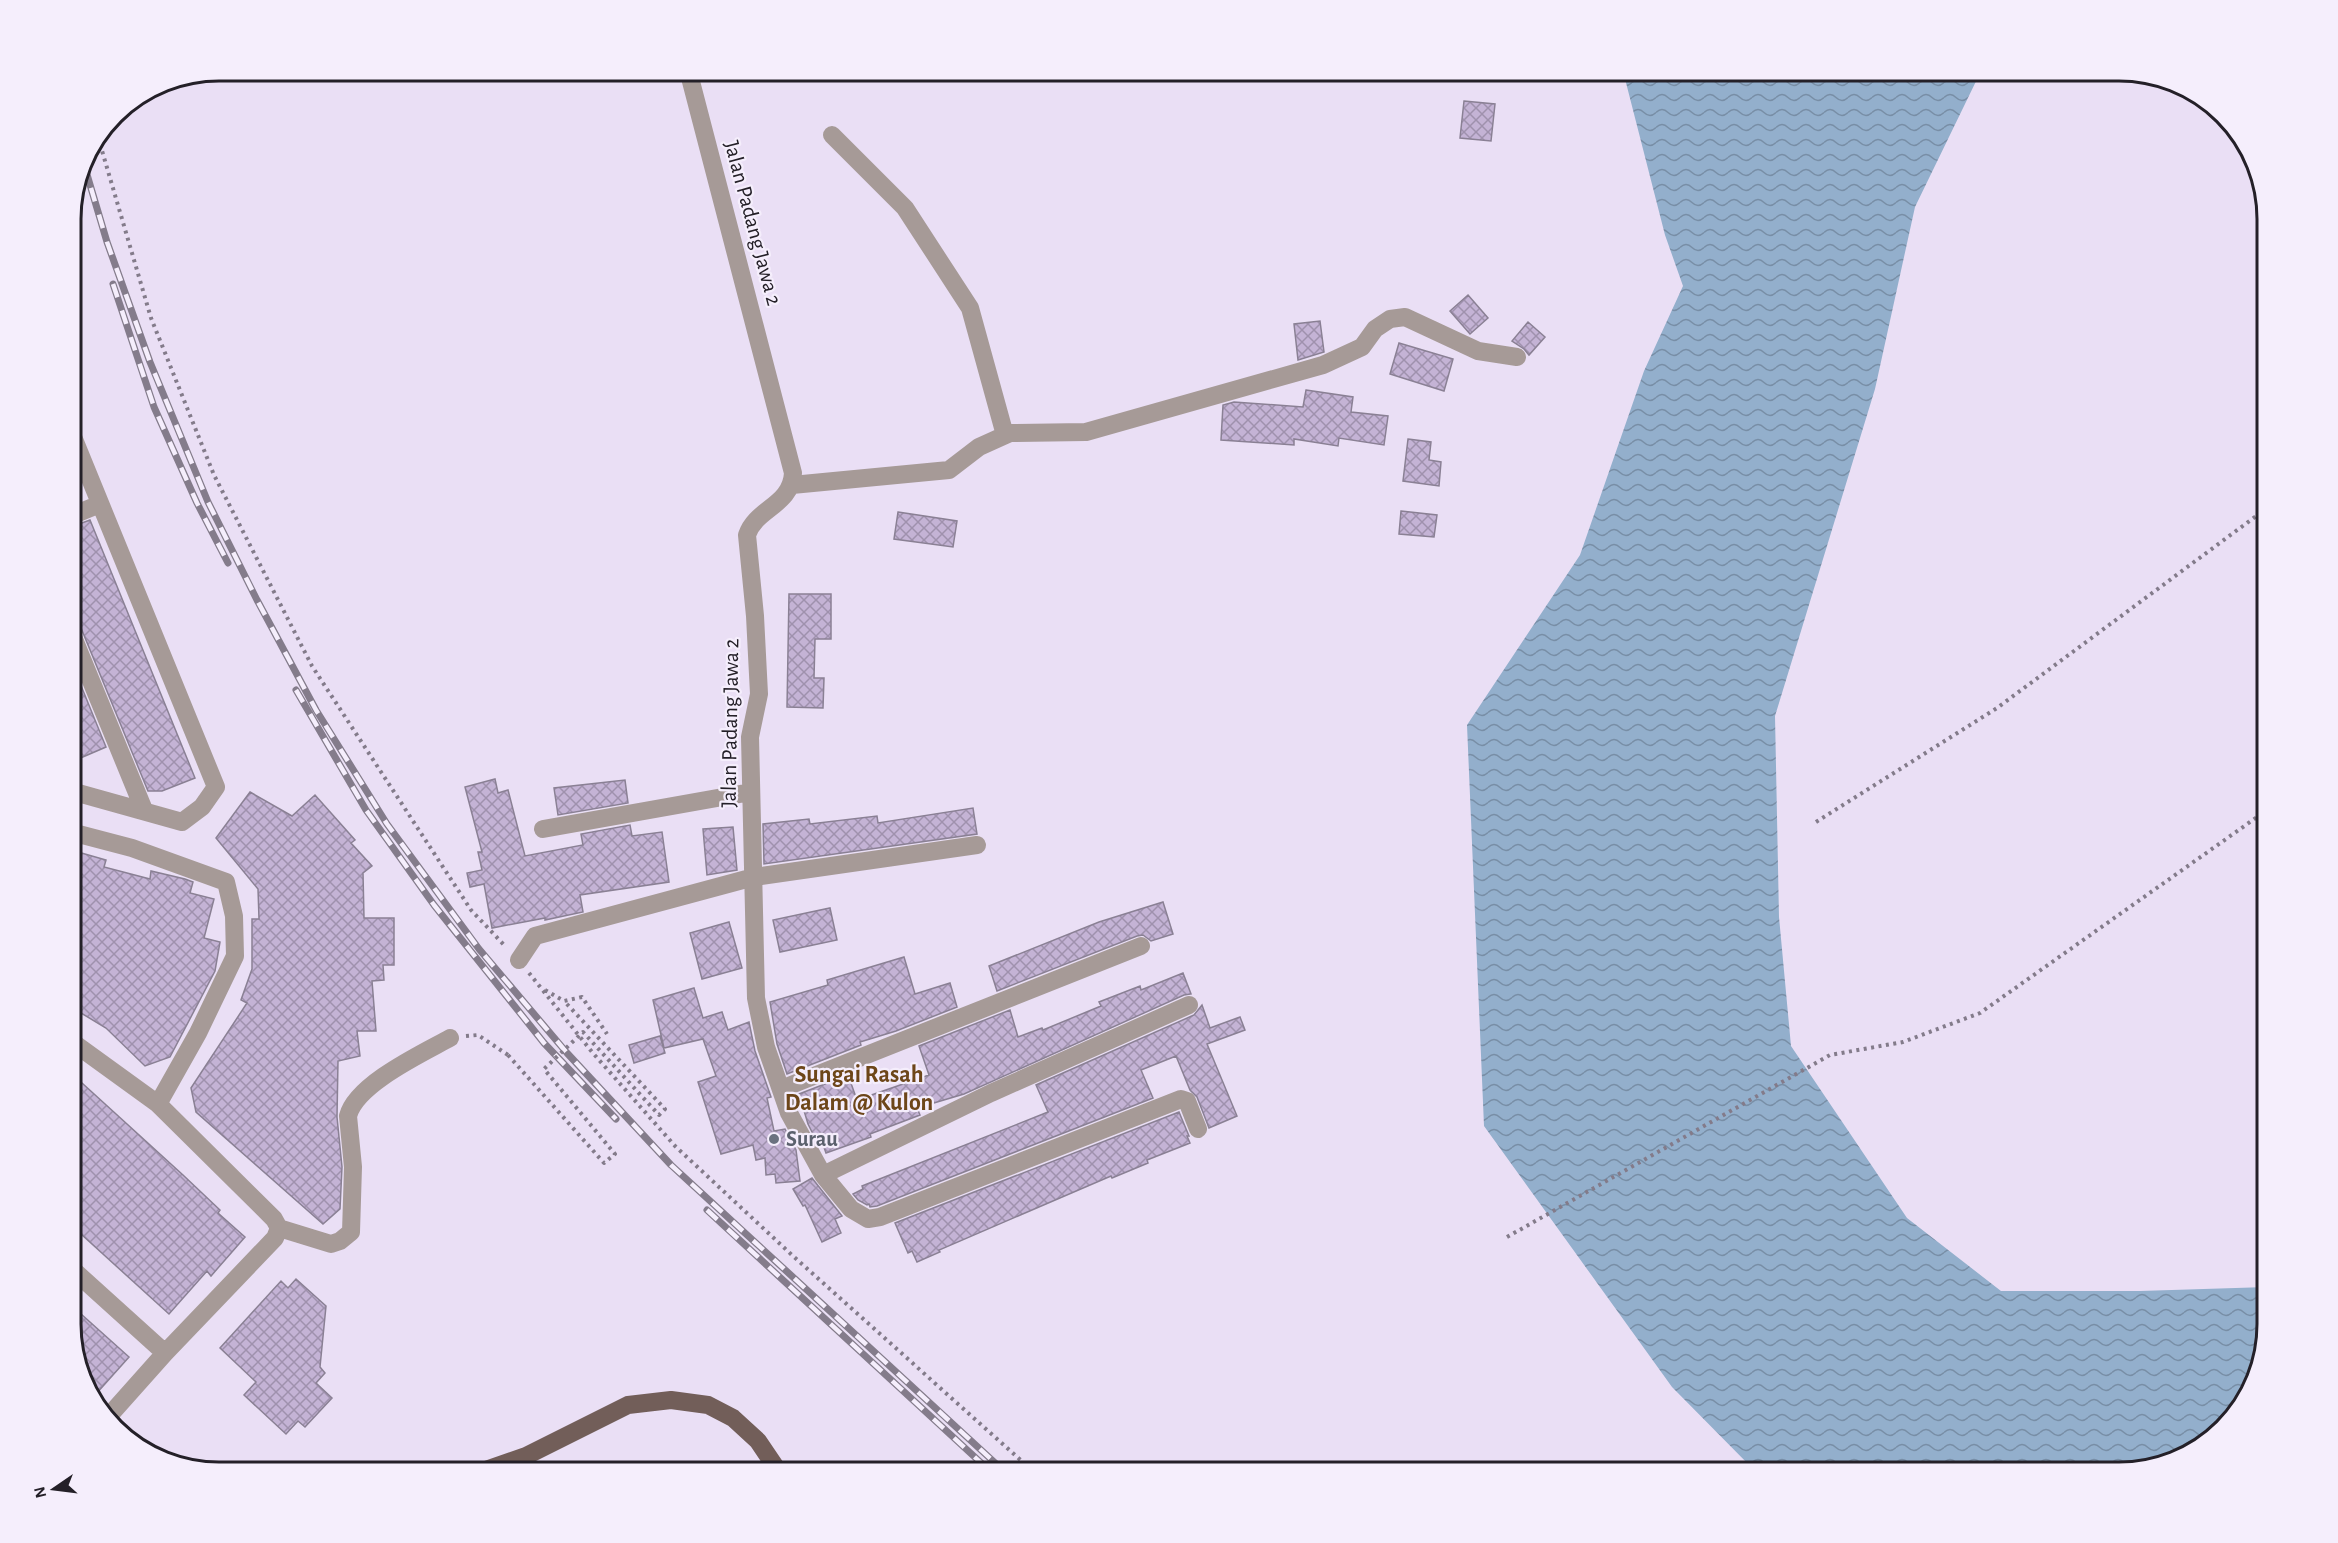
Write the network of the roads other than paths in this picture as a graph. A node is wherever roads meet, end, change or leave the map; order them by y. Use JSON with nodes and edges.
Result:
{"nodes":[{"id":1,"x":691,"y":81,"type":"edge"},
{"id":2,"x":832,"y":135,"type":"dead end"},
{"id":3,"x":1517,"y":357,"type":"dead end"},
{"id":4,"x":1005,"y":435,"type":"junction"},
{"id":5,"x":81,"y":457,"type":"edge"},
{"id":6,"x":792,"y":485,"type":"junction"},
{"id":7,"x":100,"y":504,"type":"junction"},
{"id":8,"x":81,"y":512,"type":"edge"},
{"id":9,"x":81,"y":656,"type":"edge"},
{"id":10,"x":751,"y":792,"type":"junction"},
{"id":11,"x":81,"y":794,"type":"edge"},
{"id":12,"x":144,"y":810,"type":"junction"},
{"id":13,"x":543,"y":829,"type":"dead end"},
{"id":14,"x":81,"y":835,"type":"edge"},
{"id":15,"x":977,"y":845,"type":"dead end"},
{"id":16,"x":754,"y":877,"type":"junction"},
{"id":17,"x":1141,"y":946,"type":"dead end"},
{"id":18,"x":519,"y":960,"type":"road end"},
{"id":19,"x":1189,"y":1005,"type":"dead end"},
{"id":20,"x":450,"y":1038,"type":"road end"},
{"id":21,"x":81,"y":1048,"type":"edge"},
{"id":22,"x":781,"y":1089,"type":"junction"},
{"id":23,"x":158,"y":1104,"type":"junction"},
{"id":24,"x":1198,"y":1129,"type":"dead end"},
{"id":25,"x":823,"y":1174,"type":"junction"},
{"id":26,"x":277,"y":1233,"type":"junction"},
{"id":27,"x":81,"y":1277,"type":"edge"},
{"id":28,"x":165,"y":1353,"type":"junction"},
{"id":29,"x":113,"y":1412,"type":"edge"},
{"id":30,"x":510,"y":1462,"type":"edge"},
{"id":31,"x":772,"y":1462,"type":"edge"}],
"edges":[{"from":1,"to":6,"type":"street","name":"Jalan Padang Jawa 2"},
{"from":2,"to":4,"type":"street"},
{"from":3,"to":4,"type":"street"},
{"from":4,"to":6,"type":"street"},
{"from":5,"to":7,"type":"street"},
{"from":6,"to":10,"type":"street","name":"Jalan Padang Jawa 2"},
{"from":7,"to":8,"type":"street"},
{"from":7,"to":12,"type":"street"},
{"from":9,"to":12,"type":"street"},
{"from":10,"to":13,"type":"street"},
{"from":10,"to":16,"type":"street","name":"Jalan Padang Jawa 2"},
{"from":11,"to":12,"type":"street"},
{"from":14,"to":23,"type":"street"},
{"from":15,"to":16,"type":"street"},
{"from":16,"to":18,"type":"street"},
{"from":16,"to":22,"type":"street","name":"Jalan Padang Jawa 2"},
{"from":17,"to":22,"type":"street"},
{"from":19,"to":25,"type":"street"},
{"from":20,"to":26,"type":"street"},
{"from":21,"to":23,"type":"street"},
{"from":22,"to":25,"type":"street","name":"Jalan Padang Jawa 2"},
{"from":23,"to":26,"type":"street"},
{"from":24,"to":25,"type":"street","name":"Jalan Padang Jawa 2"},
{"from":26,"to":28,"type":"street"},
{"from":27,"to":28,"type":"street"},
{"from":28,"to":29,"type":"street"},
{"from":30,"to":31,"type":"main road"}]}
